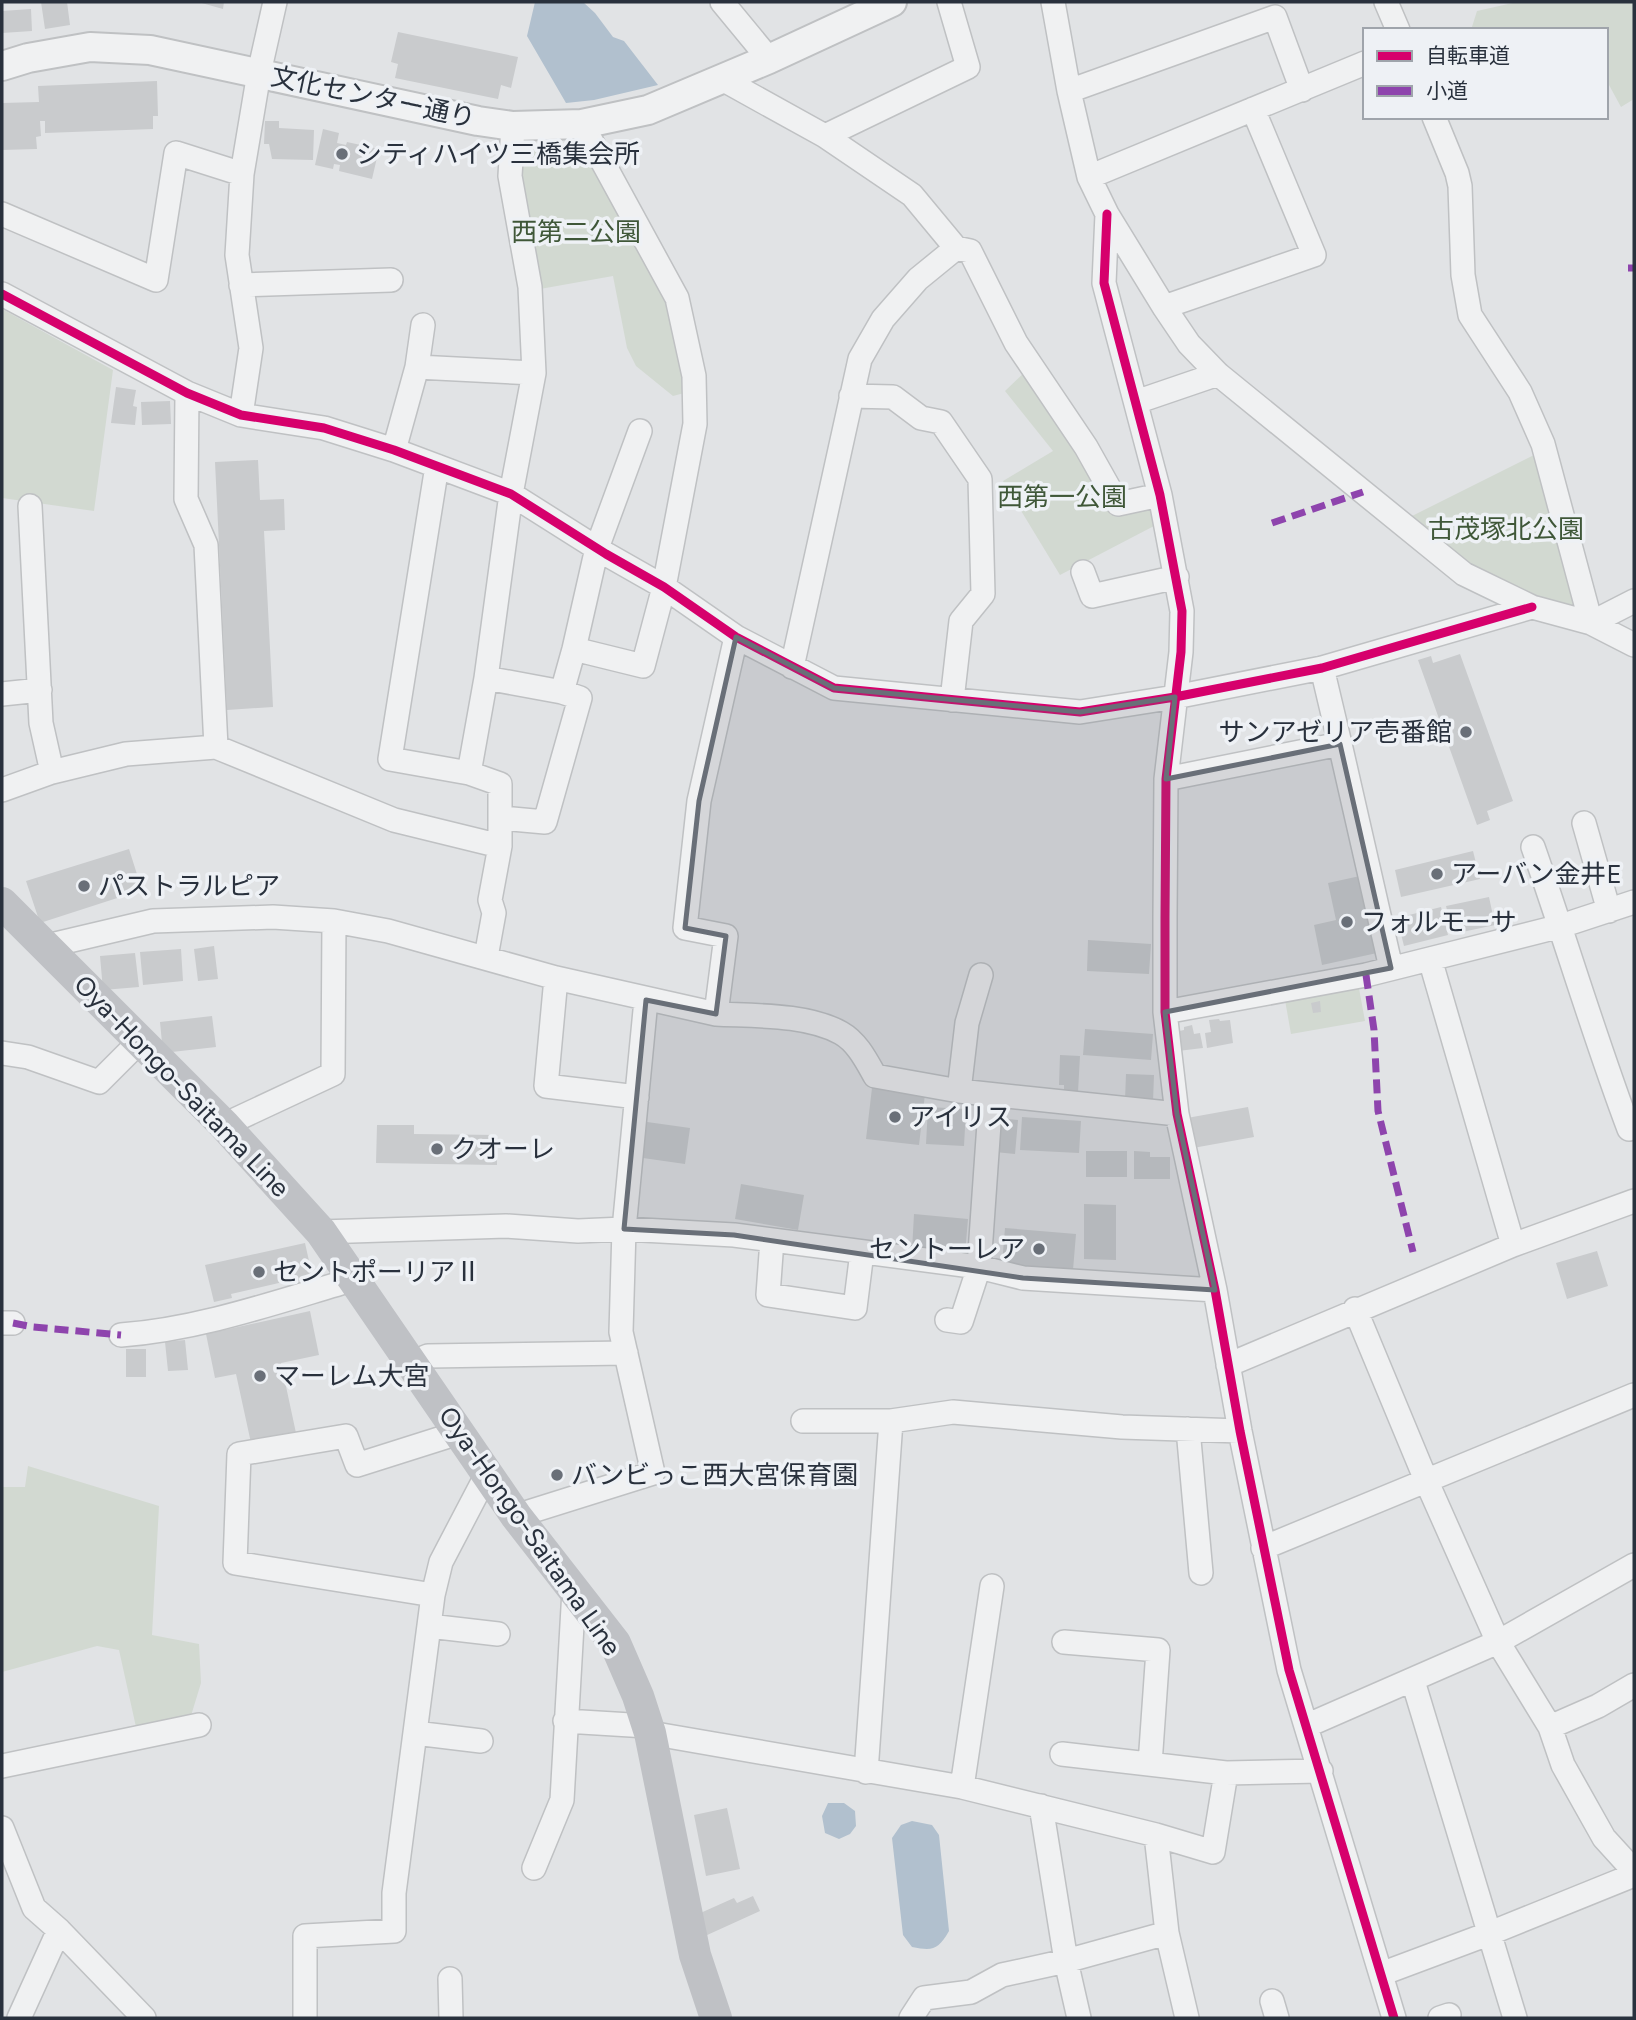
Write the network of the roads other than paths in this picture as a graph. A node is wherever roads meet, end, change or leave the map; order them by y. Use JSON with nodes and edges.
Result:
{"nodes":[{"id":1,"x":275,"y":2,"type":"edge"},
{"id":2,"x":722,"y":2,"type":"edge"},
{"id":3,"x":892,"y":2,"type":"edge"},
{"id":4,"x":950,"y":2,"type":"edge"},
{"id":5,"x":1053,"y":2,"type":"edge"},
{"id":6,"x":1386,"y":2,"type":"edge"},
{"id":7,"x":1397,"y":28,"type":"edge"},
{"id":8,"x":769,"y":59,"type":"junction"},
{"id":9,"x":1363,"y":64,"type":"edge"},
{"id":10,"x":2,"y":66,"type":"edge"},
{"id":11,"x":259,"y":73,"type":"junction"},
{"id":12,"x":722,"y":79,"type":"junction"},
{"id":13,"x":1302,"y":90,"type":"junction"},
{"id":14,"x":1069,"y":91,"type":"junction"},
{"id":15,"x":1253,"y":109,"type":"junction"},
{"id":16,"x":1435,"y":119,"type":"edge"},
{"id":17,"x":582,"y":124,"type":"junction"},
{"id":18,"x":513,"y":126,"type":"junction"},
{"id":19,"x":825,"y":136,"type":"junction"},
{"id":20,"x":242,"y":174,"type":"junction"},
{"id":21,"x":1089,"y":177,"type":"junction"},
{"id":22,"x":2,"y":214,"type":"edge"},
{"id":23,"x":1107,"y":214,"type":"junction"},
{"id":24,"x":956,"y":248,"type":"junction"},
{"id":25,"x":391,"y":280,"type":"dead end"},
{"id":26,"x":241,"y":285,"type":"junction"},
{"id":27,"x":2,"y":295,"type":"edge"},
{"id":28,"x":1164,"y":307,"type":"junction"},
{"id":29,"x":423,"y":325,"type":"dead end"},
{"id":30,"x":418,"y":367,"type":"junction"},
{"id":31,"x":534,"y":373,"type":"junction"},
{"id":32,"x":1218,"y":374,"type":"junction"},
{"id":33,"x":187,"y":393,"type":"junction"},
{"id":34,"x":851,"y":396,"type":"junction"},
{"id":35,"x":1136,"y":402,"type":"junction"},
{"id":36,"x":241,"y":415,"type":"junction"},
{"id":37,"x":640,"y":430,"type":"dead end"},
{"id":38,"x":394,"y":450,"type":"junction"},
{"id":39,"x":437,"y":466,"type":"junction"},
{"id":40,"x":511,"y":494,"type":"junction"},
{"id":41,"x":1160,"y":495,"type":"junction"},
{"id":42,"x":30,"y":506,"type":"dead end"},
{"id":43,"x":597,"y":548,"type":"junction"},
{"id":44,"x":1083,"y":572,"type":"dead end"},
{"id":45,"x":1177,"y":577,"type":"junction"},
{"id":46,"x":664,"y":587,"type":"junction"},
{"id":47,"x":1634,"y":601,"type":"edge"},
{"id":48,"x":1532,"y":607,"type":"junction"},
{"id":49,"x":1591,"y":623,"type":"junction"},
{"id":50,"x":736,"y":637,"type":"junction"},
{"id":51,"x":1634,"y":645,"type":"edge"},
{"id":52,"x":574,"y":649,"type":"junction"},
{"id":53,"x":792,"y":667,"type":"junction"},
{"id":54,"x":1322,"y":668,"type":"junction"},
{"id":55,"x":486,"y":678,"type":"junction"},
{"id":56,"x":40,"y":690,"type":"junction"},
{"id":57,"x":562,"y":692,"type":"junction"},
{"id":58,"x":2,"y":694,"type":"edge"},
{"id":59,"x":1175,"y":697,"type":"junction"},
{"id":60,"x":951,"y":700,"type":"junction"},
{"id":61,"x":1340,"y":744,"type":"junction"},
{"id":62,"x":216,"y":747,"type":"junction"},
{"id":63,"x":52,"y":772,"type":"junction"},
{"id":64,"x":469,"y":773,"type":"junction"},
{"id":65,"x":1166,"y":779,"type":"junction"},
{"id":66,"x":2,"y":790,"type":"edge"},
{"id":67,"x":501,"y":818,"type":"junction"},
{"id":68,"x":1584,"y":823,"type":"dead end"},
{"id":69,"x":500,"y":846,"type":"junction"},
{"id":70,"x":1533,"y":847,"type":"dead end"},
{"id":71,"x":1634,"y":902,"type":"edge"},
{"id":72,"x":2,"y":903,"type":"edge"},
{"id":73,"x":1609,"y":911,"type":"junction"},
{"id":74,"x":334,"y":920,"type":"junction"},
{"id":75,"x":1561,"y":926,"type":"junction"},
{"id":76,"x":47,"y":946,"type":"junction"},
{"id":77,"x":486,"y":957,"type":"junction"},
{"id":78,"x":1430,"y":959,"type":"junction"},
{"id":79,"x":1391,"y":968,"type":"junction"},
{"id":80,"x":981,"y":975,"type":"dead end"},
{"id":81,"x":556,"y":978,"type":"junction"},
{"id":82,"x":646,"y":999,"type":"junction"},
{"id":83,"x":1165,"y":1012,"type":"junction"},
{"id":84,"x":716,"y":1014,"type":"junction"},
{"id":85,"x":141,"y":1040,"type":"junction"},
{"id":86,"x":2,"y":1053,"type":"edge"},
{"id":87,"x":958,"y":1091,"type":"junction"},
{"id":88,"x":991,"y":1095,"type":"junction"},
{"id":89,"x":637,"y":1097,"type":"junction"},
{"id":90,"x":1177,"y":1114,"type":"junction"},
{"id":91,"x":224,"y":1125,"type":"junction"},
{"id":92,"x":1629,"y":1129,"type":"dead end"},
{"id":93,"x":1634,"y":1201,"type":"edge"},
{"id":94,"x":624,"y":1229,"type":"junction"},
{"id":95,"x":321,"y":1232,"type":"junction"},
{"id":96,"x":772,"y":1240,"type":"junction"},
{"id":97,"x":1513,"y":1245,"type":"junction"},
{"id":98,"x":862,"y":1252,"type":"junction"},
{"id":99,"x":979,"y":1268,"type":"junction"},
{"id":100,"x":355,"y":1279,"type":"junction"},
{"id":101,"x":1215,"y":1290,"type":"junction"},
{"id":102,"x":1355,"y":1310,"type":"junction"},
{"id":103,"x":947,"y":1320,"type":"dead end"},
{"id":104,"x":121,"y":1335,"type":"dead end"},
{"id":105,"x":626,"y":1353,"type":"junction"},
{"id":106,"x":411,"y":1363,"type":"junction"},
{"id":107,"x":1228,"y":1365,"type":"junction"},
{"id":108,"x":1634,"y":1395,"type":"edge"},
{"id":109,"x":803,"y":1421,"type":"dead end"},
{"id":110,"x":891,"y":1421,"type":"junction"},
{"id":111,"x":1188,"y":1429,"type":"junction"},
{"id":112,"x":1240,"y":1431,"type":"junction"},
{"id":113,"x":458,"y":1433,"type":"junction"},
{"id":114,"x":487,"y":1474,"type":"junction"},
{"id":115,"x":1426,"y":1480,"type":"junction"},
{"id":116,"x":516,"y":1516,"type":"junction"},
{"id":117,"x":1263,"y":1548,"type":"junction"},
{"id":118,"x":1634,"y":1565,"type":"edge"},
{"id":119,"x":1201,"y":1573,"type":"dead end"},
{"id":120,"x":992,"y":1586,"type":"dead end"},
{"id":121,"x":574,"y":1590,"type":"junction"},
{"id":122,"x":433,"y":1595,"type":"junction"},
{"id":123,"x":429,"y":1626,"type":"junction"},
{"id":124,"x":498,"y":1634,"type":"dead end"},
{"id":125,"x":1064,"y":1642,"type":"dead end"},
{"id":126,"x":1498,"y":1642,"type":"junction"},
{"id":127,"x":1413,"y":1681,"type":"junction"},
{"id":128,"x":1634,"y":1685,"type":"edge"},
{"id":129,"x":565,"y":1721,"type":"junction"},
{"id":130,"x":199,"y":1725,"type":"dead end"},
{"id":131,"x":1306,"y":1726,"type":"junction"},
{"id":132,"x":1550,"y":1727,"type":"junction"},
{"id":133,"x":649,"y":1729,"type":"junction"},
{"id":134,"x":415,"y":1733,"type":"junction"},
{"id":135,"x":481,"y":1741,"type":"dead end"},
{"id":136,"x":1062,"y":1754,"type":"dead end"},
{"id":137,"x":1150,"y":1764,"type":"junction"},
{"id":138,"x":2,"y":1766,"type":"edge"},
{"id":139,"x":1321,"y":1771,"type":"junction"},
{"id":140,"x":866,"y":1772,"type":"junction"},
{"id":141,"x":1226,"y":1773,"type":"junction"},
{"id":142,"x":962,"y":1787,"type":"junction"},
{"id":143,"x":1041,"y":1806,"type":"junction"},
{"id":144,"x":2,"y":1828,"type":"edge"},
{"id":145,"x":1156,"y":1835,"type":"junction"},
{"id":146,"x":534,"y":1868,"type":"dead end"},
{"id":147,"x":1634,"y":1873,"type":"edge"},
{"id":148,"x":59,"y":1930,"type":"junction"},
{"id":149,"x":1167,"y":1933,"type":"junction"},
{"id":150,"x":1488,"y":1934,"type":"junction"},
{"id":151,"x":1066,"y":1961,"type":"junction"},
{"id":152,"x":1381,"y":1973,"type":"junction"},
{"id":153,"x":450,"y":1979,"type":"dead end"},
{"id":154,"x":19,"y":2018,"type":"edge"},
{"id":155,"x":144,"y":2018,"type":"edge"},
{"id":156,"x":304,"y":2018,"type":"edge"},
{"id":157,"x":451,"y":2018,"type":"edge"},
{"id":158,"x":716,"y":2018,"type":"edge"},
{"id":159,"x":911,"y":2018,"type":"edge"},
{"id":160,"x":1079,"y":2018,"type":"edge"},
{"id":161,"x":1187,"y":2018,"type":"edge"},
{"id":162,"x":1394,"y":2018,"type":"edge"},
{"id":163,"x":1515,"y":2018,"type":"edge"}],
"edges":[{"from":1,"to":11,"type":"street"},
{"from":2,"to":8,"type":"street"},
{"from":3,"to":8,"type":"street","name":"文化センター通り"},
{"from":4,"to":19,"type":"street"},
{"from":5,"to":14,"type":"street"},
{"from":6,"to":7,"type":"street"},
{"from":8,"to":12,"type":"street","name":"文化センター通り"},
{"from":9,"to":13,"type":"street"},
{"from":10,"to":11,"type":"street","name":"文化センター通り"},
{"from":11,"to":18,"type":"street","name":"文化センター通り"},
{"from":11,"to":20,"type":"street"},
{"from":12,"to":17,"type":"street","name":"文化センター通り"},
{"from":12,"to":19,"type":"street"},
{"from":13,"to":14,"type":"street"},
{"from":13,"to":15,"type":"street"},
{"from":14,"to":21,"type":"street"},
{"from":15,"to":21,"type":"street"},
{"from":15,"to":28,"type":"street"},
{"from":16,"to":49,"type":"street"},
{"from":17,"to":18,"type":"street","name":"文化センター通り"},
{"from":17,"to":46,"type":"street"},
{"from":18,"to":31,"type":"street"},
{"from":19,"to":24,"type":"street"},
{"from":20,"to":22,"type":"street"},
{"from":20,"to":26,"type":"street"},
{"from":21,"to":23,"type":"street"},
{"from":23,"to":28,"type":"street"},
{"from":23,"to":35,"type":"street"},
{"from":24,"to":34,"type":"street"},
{"from":24,"to":41,"type":"street"},
{"from":25,"to":26,"type":"street"},
{"from":26,"to":36,"type":"street"},
{"from":27,"to":33,"type":"street"},
{"from":28,"to":32,"type":"street"},
{"from":29,"to":30,"type":"street"},
{"from":30,"to":31,"type":"street"},
{"from":30,"to":38,"type":"street"},
{"from":31,"to":40,"type":"street"},
{"from":32,"to":35,"type":"street"},
{"from":32,"to":48,"type":"street"},
{"from":33,"to":36,"type":"street"},
{"from":33,"to":62,"type":"street"},
{"from":34,"to":53,"type":"street"},
{"from":34,"to":60,"type":"street"},
{"from":35,"to":41,"type":"street"},
{"from":36,"to":38,"type":"street"},
{"from":37,"to":43,"type":"street"},
{"from":38,"to":39,"type":"street"},
{"from":39,"to":40,"type":"street"},
{"from":39,"to":64,"type":"street"},
{"from":40,"to":43,"type":"street"},
{"from":40,"to":55,"type":"street"},
{"from":41,"to":45,"type":"street"},
{"from":42,"to":56,"type":"street"},
{"from":43,"to":46,"type":"street"},
{"from":43,"to":52,"type":"street"},
{"from":44,"to":45,"type":"street"},
{"from":45,"to":59,"type":"street"},
{"from":46,"to":50,"type":"street"},
{"from":46,"to":52,"type":"street"},
{"from":47,"to":49,"type":"street"},
{"from":48,"to":49,"type":"street"},
{"from":48,"to":54,"type":"street"},
{"from":49,"to":51,"type":"street"},
{"from":50,"to":53,"type":"street"},
{"from":50,"to":84,"type":"street"},
{"from":52,"to":57,"type":"street"},
{"from":53,"to":60,"type":"street"},
{"from":54,"to":59,"type":"street"},
{"from":54,"to":61,"type":"street"},
{"from":55,"to":57,"type":"street"},
{"from":55,"to":64,"type":"street"},
{"from":56,"to":58,"type":"street"},
{"from":56,"to":63,"type":"street"},
{"from":57,"to":67,"type":"street"},
{"from":59,"to":60,"type":"street"},
{"from":59,"to":65,"type":"street"},
{"from":61,"to":65,"type":"street"},
{"from":61,"to":79,"type":"street"},
{"from":62,"to":63,"type":"street"},
{"from":62,"to":69,"type":"street"},
{"from":63,"to":66,"type":"street"},
{"from":64,"to":67,"type":"street"},
{"from":65,"to":83,"type":"street"},
{"from":67,"to":69,"type":"street"},
{"from":68,"to":73,"type":"street"},
{"from":69,"to":77,"type":"street"},
{"from":70,"to":75,"type":"street"},
{"from":71,"to":73,"type":"street"},
{"from":72,"to":76,"type":"main road","name":"Oya-Hongo-Saitama Line"},
{"from":73,"to":75,"type":"street"},
{"from":74,"to":76,"type":"street"},
{"from":74,"to":77,"type":"street"},
{"from":74,"to":91,"type":"street"},
{"from":75,"to":78,"type":"street"},
{"from":75,"to":92,"type":"street"},
{"from":76,"to":85,"type":"main road","name":"Oya-Hongo-Saitama Line"},
{"from":77,"to":81,"type":"street"},
{"from":78,"to":79,"type":"street"},
{"from":78,"to":97,"type":"street"},
{"from":79,"to":83,"type":"street"},
{"from":80,"to":87,"type":"street"},
{"from":81,"to":82,"type":"street"},
{"from":81,"to":89,"type":"street"},
{"from":82,"to":84,"type":"street"},
{"from":82,"to":89,"type":"street"},
{"from":83,"to":90,"type":"street"},
{"from":84,"to":87,"type":"street"},
{"from":85,"to":86,"type":"street"},
{"from":85,"to":91,"type":"main road","name":"Oya-Hongo-Saitama Line"},
{"from":87,"to":88,"type":"street"},
{"from":88,"to":90,"type":"street"},
{"from":88,"to":99,"type":"street"},
{"from":89,"to":94,"type":"street"},
{"from":90,"to":101,"type":"street"},
{"from":91,"to":95,"type":"main road","name":"Oya-Hongo-Saitama Line"},
{"from":93,"to":97,"type":"street"},
{"from":94,"to":95,"type":"street"},
{"from":94,"to":96,"type":"street"},
{"from":94,"to":105,"type":"street"},
{"from":95,"to":100,"type":"main road","name":"Oya-Hongo-Saitama Line"},
{"from":96,"to":98,"type":"street"},
{"from":96,"to":98,"type":"street"},
{"from":97,"to":102,"type":"street"},
{"from":98,"to":99,"type":"street"},
{"from":99,"to":101,"type":"street"},
{"from":99,"to":103,"type":"street"},
{"from":100,"to":104,"type":"street"},
{"from":100,"to":106,"type":"main road","name":"Oya-Hongo-Saitama Line"},
{"from":101,"to":107,"type":"street"},
{"from":102,"to":107,"type":"street"},
{"from":102,"to":115,"type":"street"},
{"from":105,"to":106,"type":"street"},
{"from":105,"to":116,"type":"street"},
{"from":106,"to":113,"type":"main road","name":"Oya-Hongo-Saitama Line"},
{"from":107,"to":112,"type":"street"},
{"from":108,"to":115,"type":"street"},
{"from":109,"to":110,"type":"street"},
{"from":110,"to":111,"type":"street"},
{"from":110,"to":140,"type":"street"},
{"from":111,"to":112,"type":"street"},
{"from":111,"to":119,"type":"street"},
{"from":112,"to":117,"type":"street"},
{"from":113,"to":114,"type":"main road","name":"Oya-Hongo-Saitama Line"},
{"from":113,"to":122,"type":"street"},
{"from":114,"to":116,"type":"main road","name":"Oya-Hongo-Saitama Line"},
{"from":114,"to":122,"type":"street"},
{"from":115,"to":117,"type":"street"},
{"from":115,"to":126,"type":"street"},
{"from":116,"to":121,"type":"main road","name":"Oya-Hongo-Saitama Line"},
{"from":117,"to":131,"type":"street"},
{"from":118,"to":126,"type":"street"},
{"from":120,"to":142,"type":"street"},
{"from":121,"to":129,"type":"street"},
{"from":121,"to":133,"type":"main road","name":"Oya-Hongo-Saitama Line"},
{"from":122,"to":123,"type":"street"},
{"from":123,"to":124,"type":"street"},
{"from":123,"to":134,"type":"street"},
{"from":125,"to":137,"type":"street"},
{"from":126,"to":127,"type":"street"},
{"from":126,"to":132,"type":"street"},
{"from":127,"to":131,"type":"street"},
{"from":127,"to":150,"type":"street"},
{"from":128,"to":132,"type":"street"},
{"from":129,"to":133,"type":"street"},
{"from":129,"to":146,"type":"street"},
{"from":130,"to":138,"type":"street"},
{"from":131,"to":139,"type":"street"},
{"from":132,"to":147,"type":"street"},
{"from":133,"to":140,"type":"street"},
{"from":133,"to":158,"type":"main road","name":"Oya-Hongo-Saitama Line"},
{"from":134,"to":135,"type":"street"},
{"from":134,"to":156,"type":"street"},
{"from":136,"to":137,"type":"street"},
{"from":137,"to":141,"type":"street"},
{"from":139,"to":141,"type":"street"},
{"from":139,"to":152,"type":"street"},
{"from":140,"to":142,"type":"street"},
{"from":141,"to":145,"type":"street"},
{"from":142,"to":143,"type":"street"},
{"from":143,"to":145,"type":"street"},
{"from":143,"to":151,"type":"street"},
{"from":144,"to":148,"type":"street"},
{"from":145,"to":149,"type":"street"},
{"from":147,"to":150,"type":"street"},
{"from":148,"to":154,"type":"street"},
{"from":148,"to":155,"type":"street"},
{"from":149,"to":151,"type":"street"},
{"from":149,"to":161,"type":"street"},
{"from":150,"to":152,"type":"street"},
{"from":150,"to":163,"type":"street"},
{"from":151,"to":159,"type":"street"},
{"from":151,"to":160,"type":"street"},
{"from":152,"to":162,"type":"street"},
{"from":153,"to":157,"type":"street"}]}
